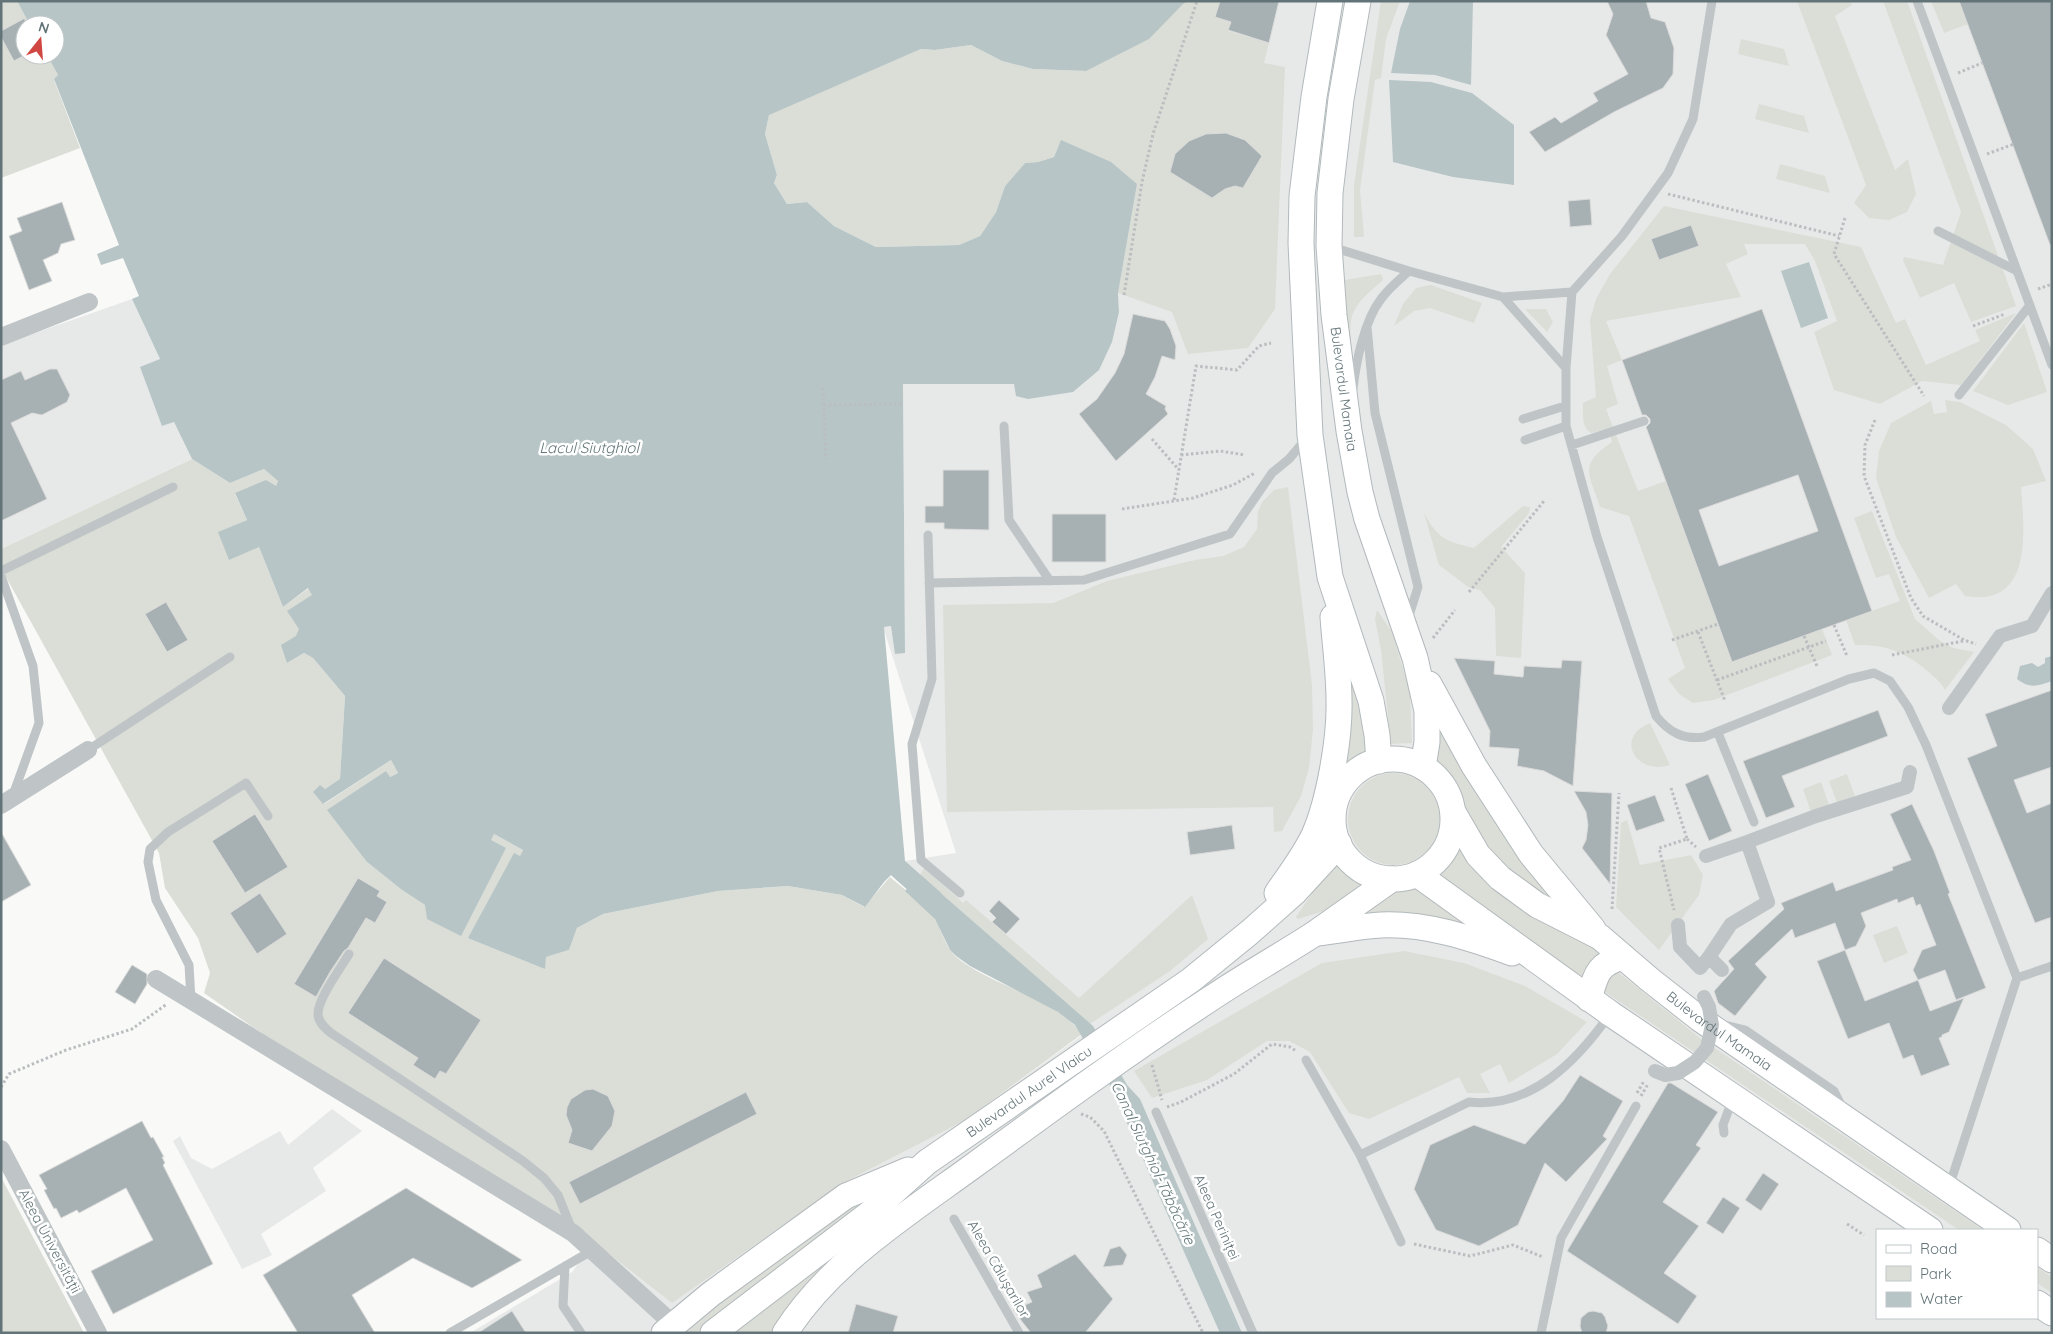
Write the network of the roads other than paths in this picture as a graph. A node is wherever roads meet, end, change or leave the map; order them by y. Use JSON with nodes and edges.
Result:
{"nodes":[{"id":1,"x":1330,"y":1,"type":"edge"},
{"id":2,"x":1358,"y":1,"type":"edge"},
{"id":3,"x":1712,"y":1,"type":"edge"},
{"id":4,"x":1917,"y":1,"type":"edge"},
{"id":5,"x":1938,"y":231,"type":"dead end"},
{"id":6,"x":1329,"y":246,"type":"junction"},
{"id":7,"x":1409,"y":271,"type":"junction"},
{"id":8,"x":2017,"y":271,"type":"junction"},
{"id":9,"x":1572,"y":292,"type":"junction"},
{"id":10,"x":1503,"y":297,"type":"junction"},
{"id":11,"x":89,"y":302,"type":"dead end"},
{"id":12,"x":2030,"y":305,"type":"junction"},
{"id":13,"x":1367,"y":327,"type":"junction"},
{"id":14,"x":1,"y":337,"type":"edge"},
{"id":15,"x":2052,"y":365,"type":"edge"},
{"id":16,"x":1566,"y":368,"type":"junction"},
{"id":17,"x":1959,"y":395,"type":"dead end"},
{"id":18,"x":1565,"y":406,"type":"junction"},
{"id":19,"x":1523,"y":419,"type":"dead end"},
{"id":20,"x":1644,"y":421,"type":"dead end"},
{"id":21,"x":1004,"y":426,"type":"dead end"},
{"id":22,"x":1566,"y":426,"type":"junction"},
{"id":23,"x":1349,"y":431,"type":"junction"},
{"id":24,"x":1310,"y":435,"type":"junction"},
{"id":25,"x":1525,"y":440,"type":"dead end"},
{"id":26,"x":1572,"y":446,"type":"junction"},
{"id":27,"x":173,"y":487,"type":"dead end"},
{"id":28,"x":928,"y":535,"type":"dead end"},
{"id":29,"x":1,"y":571,"type":"edge"},
{"id":30,"x":1,"y":576,"type":"edge"},
{"id":31,"x":1330,"y":577,"type":"junction"},
{"id":32,"x":1050,"y":581,"type":"junction"},
{"id":33,"x":929,"y":584,"type":"junction"},
{"id":34,"x":2052,"y":593,"type":"edge"},
{"id":35,"x":1405,"y":632,"type":"junction"},
{"id":36,"x":230,"y":657,"type":"dead end"},
{"id":37,"x":1416,"y":658,"type":"junction"},
{"id":38,"x":1948,"y":708,"type":"dead end"},
{"id":39,"x":1718,"y":733,"type":"junction"},
{"id":40,"x":88,"y":750,"type":"joint"},
{"id":41,"x":1379,"y":761,"type":"junction"},
{"id":42,"x":1423,"y":767,"type":"junction"},
{"id":43,"x":1910,"y":772,"type":"dead end"},
{"id":44,"x":7,"y":802,"type":"edge"},
{"id":45,"x":1453,"y":812,"type":"junction"},
{"id":46,"x":268,"y":816,"type":"dead end"},
{"id":47,"x":1754,"y":822,"type":"dead end"},
{"id":48,"x":1747,"y":842,"type":"junction"},
{"id":49,"x":1339,"y":844,"type":"junction"},
{"id":50,"x":1706,"y":856,"type":"dead end"},
{"id":51,"x":1418,"y":874,"type":"junction"},
{"id":52,"x":1392,"y":879,"type":"junction"},
{"id":53,"x":960,"y":893,"type":"dead end"},
{"id":54,"x":1678,"y":925,"type":"road end"},
{"id":55,"x":1250,"y":932,"type":"junction"},
{"id":56,"x":1314,"y":934,"type":"junction"},
{"id":57,"x":1600,"y":937,"type":"junction"},
{"id":58,"x":349,"y":954,"type":"dead end"},
{"id":59,"x":1623,"y":957,"type":"junction"},
{"id":60,"x":1709,"y":958,"type":"junction"},
{"id":61,"x":2052,"y":966,"type":"edge"},
{"id":62,"x":1722,"y":970,"type":"dead end"},
{"id":63,"x":2018,"y":978,"type":"junction"},
{"id":64,"x":156,"y":979,"type":"dead end"},
{"id":65,"x":183,"y":996,"type":"junction"},
{"id":66,"x":1589,"y":999,"type":"junction"},
{"id":67,"x":1702,"y":1008,"type":"junction"},
{"id":68,"x":1610,"y":1014,"type":"junction"},
{"id":69,"x":1306,"y":1060,"type":"road end"},
{"id":70,"x":1650,"y":1074,"type":"road end"},
{"id":71,"x":1733,"y":1096,"type":"junction"},
{"id":72,"x":1636,"y":1106,"type":"road end"},
{"id":73,"x":1156,"y":1112,"type":"dead end"},
{"id":74,"x":1724,"y":1133,"type":"dead end"},
{"id":75,"x":1,"y":1149,"type":"edge"},
{"id":76,"x":1360,"y":1155,"type":"junction"},
{"id":77,"x":927,"y":1162,"type":"junction"},
{"id":78,"x":1948,"y":1189,"type":"junction"},
{"id":79,"x":954,"y":1219,"type":"dead end"},
{"id":80,"x":1929,"y":1229,"type":"edge"},
{"id":81,"x":2007,"y":1229,"type":"edge"},
{"id":82,"x":573,"y":1233,"type":"junction"},
{"id":83,"x":1401,"y":1242,"type":"road end"},
{"id":84,"x":593,"y":1250,"type":"junction"},
{"id":85,"x":2038,"y":1251,"type":"edge"},
{"id":86,"x":2052,"y":1260,"type":"edge"},
{"id":87,"x":565,"y":1266,"type":"junction"},
{"id":88,"x":2038,"y":1304,"type":"edge"},
{"id":89,"x":2052,"y":1313,"type":"edge"},
{"id":90,"x":668,"y":1329,"type":"edge"},
{"id":91,"x":98,"y":1333,"type":"edge"},
{"id":92,"x":450,"y":1333,"type":"edge"},
{"id":93,"x":581,"y":1333,"type":"edge"},
{"id":94,"x":712,"y":1333,"type":"edge"},
{"id":95,"x":785,"y":1333,"type":"edge"},
{"id":96,"x":1019,"y":1333,"type":"edge"},
{"id":97,"x":1253,"y":1333,"type":"edge"},
{"id":98,"x":1541,"y":1333,"type":"edge"}],
"edges":[{"from":1,"to":24,"type":"main road"},
{"from":2,"to":6,"type":"main road","name":"Bulevardul Mamaia"},
{"from":3,"to":9,"type":"lane"},
{"from":4,"to":8,"type":"lane"},
{"from":5,"to":8,"type":"lane"},
{"from":6,"to":7,"type":"lane"},
{"from":6,"to":23,"type":"main road","name":"Bulevardul Mamaia"},
{"from":7,"to":10,"type":"lane"},
{"from":7,"to":13,"type":"lane"},
{"from":8,"to":12,"type":"lane"},
{"from":9,"to":10,"type":"lane"},
{"from":9,"to":16,"type":"lane"},
{"from":10,"to":16,"type":"lane"},
{"from":11,"to":14,"type":"street"},
{"from":12,"to":15,"type":"lane"},
{"from":12,"to":17,"type":"lane"},
{"from":13,"to":23,"type":"lane"},
{"from":13,"to":35,"type":"lane"},
{"from":16,"to":18,"type":"lane"},
{"from":18,"to":19,"type":"lane"},
{"from":18,"to":22,"type":"lane"},
{"from":20,"to":26,"type":"lane"},
{"from":21,"to":32,"type":"lane"},
{"from":22,"to":25,"type":"lane"},
{"from":22,"to":26,"type":"lane"},
{"from":23,"to":35,"type":"main road","name":"Bulevardul Mamaia"},
{"from":24,"to":31,"type":"main road"},
{"from":24,"to":32,"type":"lane"},
{"from":26,"to":39,"type":"lane"},
{"from":27,"to":29,"type":"lane"},
{"from":28,"to":33,"type":"lane"},
{"from":30,"to":44,"type":"lane"},
{"from":31,"to":41,"type":"main road"},
{"from":31,"to":55,"type":"main road"},
{"from":32,"to":33,"type":"lane"},
{"from":33,"to":53,"type":"lane"},
{"from":34,"to":38,"type":"street"},
{"from":35,"to":37,"type":"main road","name":"Bulevardul Mamaia"},
{"from":36,"to":40,"type":"lane"},
{"from":37,"to":42,"type":"main road","name":"Bulevardul Mamaia"},
{"from":37,"to":57,"type":"main road"},
{"from":39,"to":47,"type":"lane"},
{"from":39,"to":63,"type":"lane"},
{"from":40,"to":44,"type":"street"},
{"from":41,"to":42,"type":"main road"},
{"from":41,"to":49,"type":"main road"},
{"from":42,"to":45,"type":"main road"},
{"from":43,"to":48,"type":"street"},
{"from":45,"to":51,"type":"main road"},
{"from":45,"to":57,"type":"main road","name":"Bulevardul Mamaia"},
{"from":46,"to":65,"type":"lane"},
{"from":48,"to":50,"type":"street"},
{"from":48,"to":60,"type":"street"},
{"from":49,"to":52,"type":"main road"},
{"from":49,"to":55,"type":"main road","name":"Bulevardul Aurel Vlaicu"},
{"from":51,"to":52,"type":"main road"},
{"from":51,"to":66,"type":"main road"},
{"from":52,"to":56,"type":"main road","name":"Bulevardul Aurel Vlaicu"},
{"from":54,"to":60,"type":"street"},
{"from":55,"to":77,"type":"main road","name":"Bulevardul Aurel Vlaicu"},
{"from":56,"to":68,"type":"main road"},
{"from":56,"to":95,"type":"main road","name":"Bulevardul Aurel Vlaicu"},
{"from":57,"to":59,"type":"main road","name":"Bulevardul Mamaia"},
{"from":58,"to":82,"type":"lane"},
{"from":59,"to":66,"type":"main road"},
{"from":59,"to":67,"type":"main road","name":"Bulevardul Mamaia"},
{"from":60,"to":62,"type":"street"},
{"from":61,"to":63,"type":"lane"},
{"from":63,"to":78,"type":"lane"},
{"from":64,"to":65,"type":"street"},
{"from":65,"to":82,"type":"street"},
{"from":66,"to":68,"type":"main road"},
{"from":67,"to":70,"type":"street","bridge":true},
{"from":67,"to":78,"type":"main road","name":"Bulevardul Mamaia"},
{"from":68,"to":71,"type":"main road"},
{"from":68,"to":76,"type":"lane"},
{"from":69,"to":76,"type":"lane"},
{"from":71,"to":74,"type":"lane"},
{"from":71,"to":80,"type":"main road"},
{"from":72,"to":98,"type":"lane"},
{"from":73,"to":97,"type":"lane","name":"Aleea Periniței"},
{"from":75,"to":91,"type":"street","name":"Aleea Universității"},
{"from":76,"to":83,"type":"lane"},
{"from":77,"to":90,"type":"main road"},
{"from":77,"to":94,"type":"main road","name":"Bulevardul Aurel Vlaicu"},
{"from":78,"to":81,"type":"main road","name":"Bulevardul Mamaia"},
{"from":79,"to":96,"type":"lane","name":"Aleea Călușarilor"},
{"from":82,"to":84,"type":"street"},
{"from":84,"to":87,"type":"lane"},
{"from":84,"to":90,"type":"street"},
{"from":85,"to":86,"type":"main road"},
{"from":87,"to":92,"type":"lane"},
{"from":87,"to":93,"type":"lane"},
{"from":88,"to":89,"type":"main road"}]}
